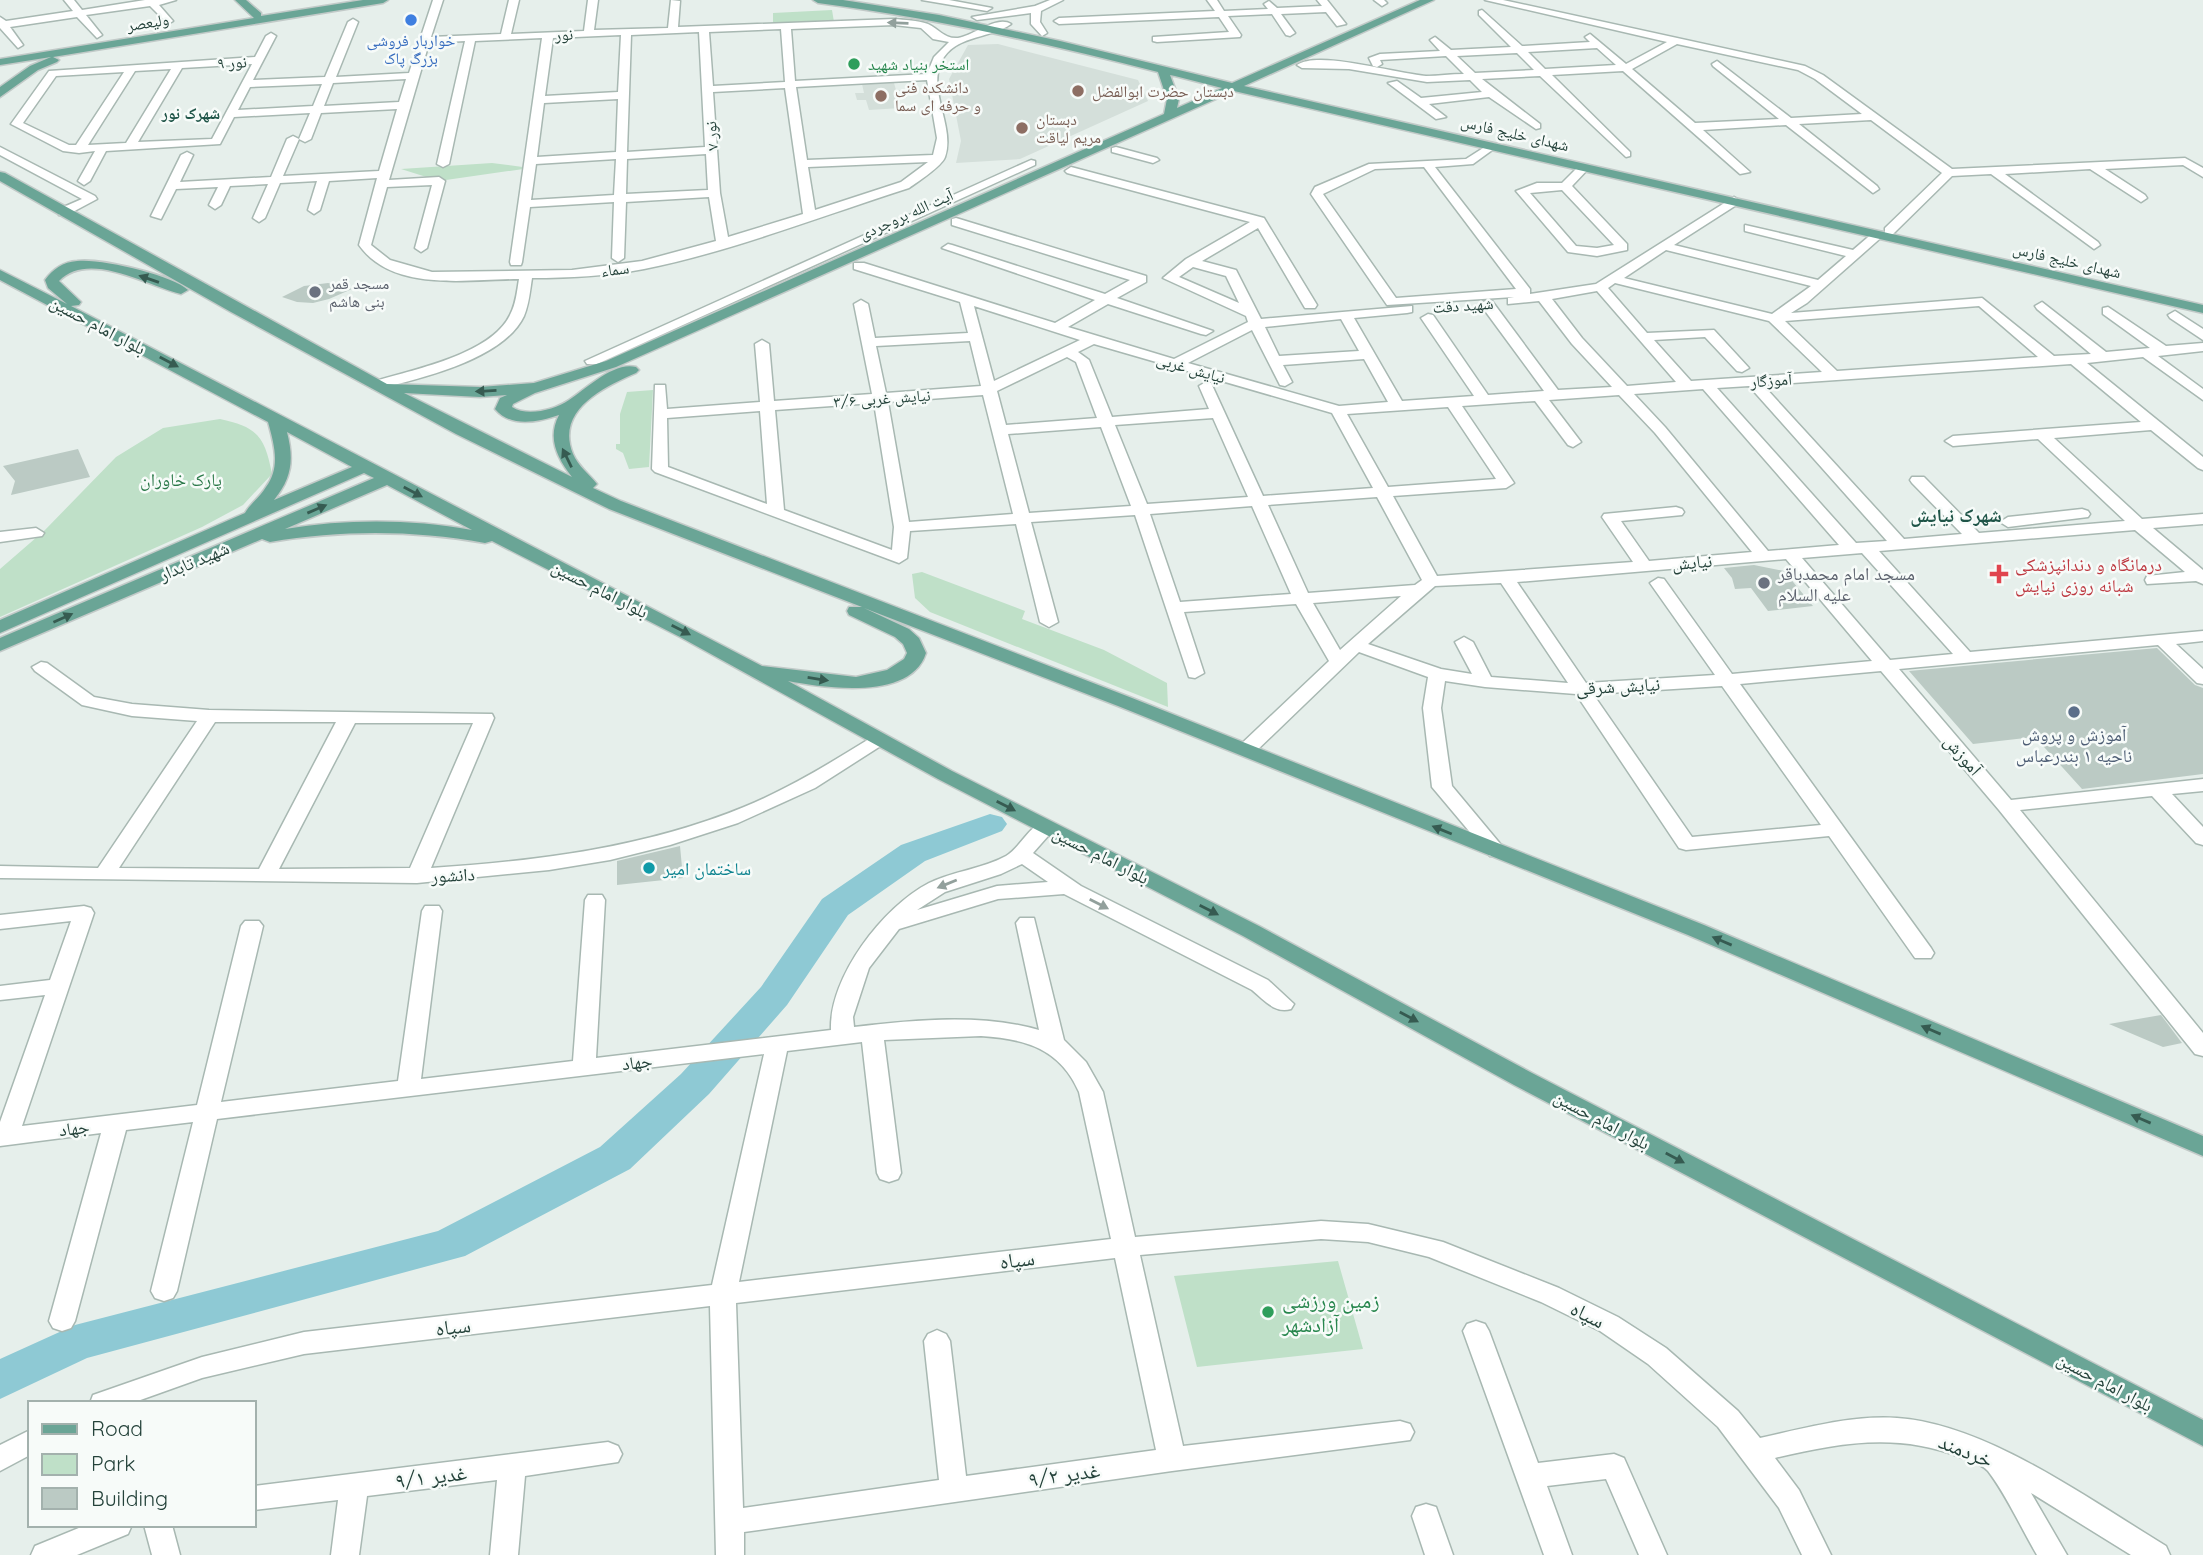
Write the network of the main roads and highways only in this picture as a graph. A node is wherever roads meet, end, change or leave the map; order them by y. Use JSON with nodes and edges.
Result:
{"nodes":[{"id":1,"x":240,"y":0,"type":"edge"},
{"id":2,"x":352,"y":0,"type":"edge"},
{"id":3,"x":383,"y":0,"type":"edge"},
{"id":4,"x":818,"y":0,"type":"edge"},
{"id":5,"x":869,"y":0,"type":"edge"},
{"id":6,"x":1429,"y":0,"type":"edge"},
{"id":7,"x":1448,"y":0,"type":"edge"},
{"id":8,"x":257,"y":15,"type":"junction"},
{"id":9,"x":1001,"y":26,"type":"junction"},
{"id":10,"x":188,"y":32,"type":"junction"},
{"id":11,"x":0,"y":60,"type":"edge"},
{"id":12,"x":1163,"y":72,"type":"junction"},
{"id":13,"x":1264,"y":73,"type":"junction"},
{"id":14,"x":1209,"y":75,"type":"junction"},
{"id":15,"x":1280,"y":75,"type":"junction"},
{"id":16,"x":0,"y":93,"type":"edge"},
{"id":17,"x":1286,"y":94,"type":"junction"},
{"id":18,"x":1233,"y":95,"type":"junction"},
{"id":19,"x":1169,"y":117,"type":"junction"},
{"id":20,"x":1623,"y":173,"type":"junction"},
{"id":21,"x":0,"y":176,"type":"edge"},
{"id":22,"x":1884,"y":233,"type":"junction"},
{"id":23,"x":852,"y":263,"type":"junction"},
{"id":24,"x":0,"y":274,"type":"edge"},
{"id":25,"x":2145,"y":292,"type":"junction"},
{"id":26,"x":2203,"y":302,"type":"edge"},
{"id":27,"x":236,"y":309,"type":"junction"},
{"id":28,"x":2203,"y":309,"type":"edge"},
{"id":29,"x":88,"y":319,"type":"junction"},
{"id":30,"x":378,"y":386,"type":"junction"},
{"id":31,"x":536,"y":388,"type":"junction"},
{"id":32,"x":573,"y":404,"type":"junction"},
{"id":33,"x":274,"y":416,"type":"junction"},
{"id":34,"x":366,"y":466,"type":"junction"},
{"id":35,"x":389,"y":478,"type":"junction"},
{"id":36,"x":321,"y":487,"type":"junction"},
{"id":37,"x":344,"y":498,"type":"junction"},
{"id":38,"x":615,"y":505,"type":"junction"},
{"id":39,"x":207,"y":538,"type":"junction"},
{"id":40,"x":509,"y":543,"type":"junction"},
{"id":41,"x":224,"y":548,"type":"junction"},
{"id":42,"x":729,"y":549,"type":"junction"},
{"id":43,"x":2,"y":638,"type":"edge"},
{"id":44,"x":751,"y":668,"type":"junction"},
{"id":45,"x":2203,"y":1147,"type":"edge"},
{"id":46,"x":2203,"y":1434,"type":"edge"}],
"edges":[{"from":1,"to":8,"type":"main road"},
{"from":2,"to":8,"type":"main road","name":"ولیعصر"},
{"from":3,"to":10,"type":"main road","name":"ولیعصر"},
{"from":4,"to":9,"type":"main road","name":"شهدای خلیج فارس"},
{"from":5,"to":9,"type":"main road","name":"شهدای خلیج فارس"},
{"from":6,"to":13,"type":"main road","name":"آیت الله بروجردی"},
{"from":7,"to":15,"type":"main road","name":"آیت الله بروجردی"},
{"from":8,"to":11,"type":"main road","name":"ولیعصر"},
{"from":9,"to":12,"type":"main road","name":"شهدای خلیج فارس"},
{"from":9,"to":14,"type":"main road","name":"شهدای خلیج فارس"},
{"from":10,"to":11,"type":"main road","name":"ولیعصر"},
{"from":10,"to":16,"type":"main road"},
{"from":12,"to":18,"type":"main road","name":"شهدای خلیج فارس"},
{"from":12,"to":19,"type":"main road"},
{"from":13,"to":14,"type":"main road"},
{"from":13,"to":18,"type":"main road","name":"آیت الله بروجردی"},
{"from":14,"to":18,"type":"main road","name":"شهدای خلیج فارس"},
{"from":15,"to":17,"type":"main road"},
{"from":15,"to":18,"type":"main road","name":"آیت الله بروجردی"},
{"from":17,"to":18,"type":"main road","name":"شهدای خلیج فارس"},
{"from":17,"to":20,"type":"main road","name":"شهدای خلیج فارس"},
{"from":18,"to":19,"type":"main road","name":"آیت الله بروجردی"},
{"from":18,"to":20,"type":"main road","name":"شهدای خلیج فارس"},
{"from":18,"to":23,"type":"main road","name":"آیت الله بروجردی"},
{"from":19,"to":23,"type":"main road","name":"آیت الله بروجردی"},
{"from":20,"to":22,"type":"main road","name":"شهدای خلیج فارس"},
{"from":20,"to":22,"type":"main road","name":"شهدای خلیج فارس"},
{"from":21,"to":27,"type":"main road"},
{"from":22,"to":25,"type":"main road","name":"شهدای خلیج فارس"},
{"from":23,"to":31,"type":"main road","name":"آیت الله بروجردی"},
{"from":23,"to":32,"type":"main road","name":"آیت الله بروجردی"},
{"from":24,"to":29,"type":"main road","name":"بلوار امام حسین"},
{"from":25,"to":26,"type":"main road","name":"شهدای خلیج فارس"},
{"from":25,"to":28,"type":"main road","name":"شهدای خلیج فارس"},
{"from":27,"to":29,"type":"main road","one_way":true},
{"from":27,"to":30,"type":"main road"},
{"from":29,"to":33,"type":"main road","name":"بلوار امام حسین","one_way":true},
{"from":31,"to":30,"type":"main road","name":"آیت الله بروجردی","one_way":true},
{"from":30,"to":38,"type":"main road"},
{"from":31,"to":32,"type":"main road"},
{"from":38,"to":32,"type":"main road","one_way":true},
{"from":33,"to":34,"type":"main road","name":"بلوار امام حسین"},
{"from":33,"to":39,"type":"main road"},
{"from":34,"to":35,"type":"main road","name":"بلوار امام حسین"},
{"from":34,"to":36,"type":"main road","name":"شهید تابدار"},
{"from":35,"to":37,"type":"main road","name":"شهید تابدار"},
{"from":35,"to":40,"type":"main road","name":"بلوار امام حسین","one_way":true},
{"from":36,"to":37,"type":"main road"},
{"from":36,"to":39,"type":"main road","name":"شهید تابدار"},
{"from":41,"to":37,"type":"main road","name":"شهید تابدار","one_way":true},
{"from":38,"to":42,"type":"main road"},
{"from":39,"to":43,"type":"main road","name":"شهید تابدار"},
{"from":40,"to":41,"type":"main road"},
{"from":40,"to":44,"type":"main road","name":"بلوار امام حسین","one_way":true},
{"from":43,"to":41,"type":"main road","name":"شهید تابدار","one_way":true},
{"from":44,"to":42,"type":"main road","one_way":true},
{"from":45,"to":42,"type":"main road","one_way":true},
{"from":44,"to":46,"type":"main road","name":"بلوار امام حسین","one_way":true}]}
